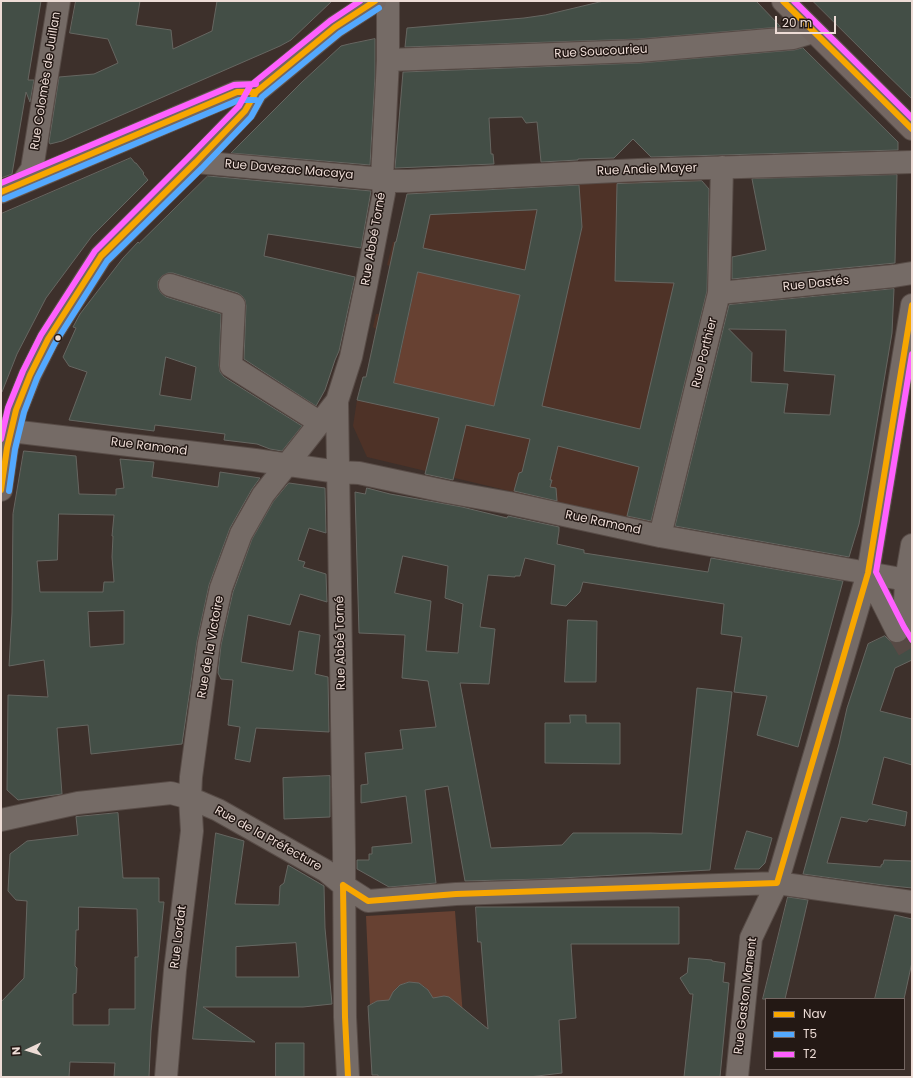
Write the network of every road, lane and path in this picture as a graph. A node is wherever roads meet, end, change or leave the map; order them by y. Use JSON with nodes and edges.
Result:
{"nodes":[{"id":1,"x":59,"y":1,"type":"edge"},
{"id":2,"x":375,"y":1,"type":"edge"},
{"id":3,"x":388,"y":1,"type":"edge"},
{"id":4,"x":783,"y":1,"type":"edge"},
{"id":5,"x":813,"y":32,"type":"junction"},
{"id":6,"x":388,"y":60,"type":"junction"},
{"id":7,"x":256,"y":92,"type":"junction"},
{"id":8,"x":912,"y":129,"type":"edge"},
{"id":9,"x":196,"y":162,"type":"junction"},
{"id":10,"x":912,"y":162,"type":"edge"},
{"id":11,"x":722,"y":167,"type":"junction"},
{"id":12,"x":382,"y":179,"type":"junction"},
{"id":13,"x":23,"y":182,"type":"junction"},
{"id":14,"x":1,"y":192,"type":"edge"},
{"id":15,"x":912,"y":273,"type":"edge"},
{"id":16,"x":170,"y":285,"type":"dead end"},
{"id":17,"x":719,"y":293,"type":"junction"},
{"id":18,"x":912,"y":304,"type":"edge"},
{"id":19,"x":337,"y":401,"type":"junction"},
{"id":20,"x":319,"y":422,"type":"junction"},
{"id":21,"x":6,"y":430,"type":"edge"},
{"id":22,"x":286,"y":464,"type":"junction"},
{"id":23,"x":338,"y":472,"type":"junction"},
{"id":24,"x":1,"y":490,"type":"edge"},
{"id":25,"x":660,"y":536,"type":"junction"},
{"id":26,"x":912,"y":544,"type":"edge"},
{"id":27,"x":868,"y":573,"type":"junction"},
{"id":28,"x":909,"y":581,"type":"edge"},
{"id":29,"x":190,"y":798,"type":"junction"},
{"id":30,"x":1,"y":820,"type":"edge"},
{"id":31,"x":777,"y":883,"type":"junction"},
{"id":32,"x":343,"y":885,"type":"junction"},
{"id":33,"x":912,"y":902,"type":"edge"},
{"id":34,"x":166,"y":1077,"type":"edge"},
{"id":35,"x":348,"y":1077,"type":"edge"},
{"id":36,"x":737,"y":1077,"type":"edge"}],
"edges":[{"from":1,"to":13,"type":"street","name":"Rue Colomès de Juillan"},
{"from":2,"to":7,"type":"main road"},
{"from":3,"to":6,"type":"street","name":"Rue Abbé Torné"},
{"from":4,"to":5,"type":"main road"},
{"from":5,"to":6,"type":"street","name":"Rue Soucourieu"},
{"from":5,"to":8,"type":"main road"},
{"from":6,"to":12,"type":"street","name":"Rue Abbé Torné"},
{"from":7,"to":9,"type":"main road"},
{"from":7,"to":13,"type":"main road"},
{"from":9,"to":12,"type":"street","name":"Rue Davezac Macaya"},
{"from":9,"to":21,"type":"main road"},
{"from":10,"to":11,"type":"street","name":"Rue Andie Mayer"},
{"from":11,"to":12,"type":"street","name":"Rue Andie Mayer"},
{"from":11,"to":17,"type":"street","name":"Rue Porthier"},
{"from":12,"to":19,"type":"street","name":"Rue Abbé Torné"},
{"from":13,"to":14,"type":"main road"},
{"from":15,"to":17,"type":"street","name":"Rue Dastés"},
{"from":16,"to":20,"type":"street"},
{"from":17,"to":25,"type":"street","name":"Rue Porthier"},
{"from":18,"to":27,"type":"street","name":"Rue Gaston Manent"},
{"from":19,"to":20,"type":"street","name":"Rue Abbé Torné"},
{"from":19,"to":23,"type":"street","name":"Rue Abbé Torné"},
{"from":20,"to":22,"type":"street","name":"Rue Abbé Torné"},
{"from":21,"to":22,"type":"street","name":"Rue Ramond"},
{"from":21,"to":24,"type":"main road"},
{"from":22,"to":23,"type":"street","name":"Rue Ramond"},
{"from":22,"to":29,"type":"street","name":"Rue de la Victoire"},
{"from":23,"to":25,"type":"street","name":"Rue Ramond"},
{"from":23,"to":32,"type":"street","name":"Rue Abbé Torné"},
{"from":25,"to":27,"type":"street","name":"Rue Ramond"},
{"from":26,"to":28,"type":"street"},
{"from":27,"to":28,"type":"street","name":"Rue Ramond"},
{"from":27,"to":28,"type":"street"},
{"from":27,"to":31,"type":"street","name":"Rue Gaston Manent"},
{"from":29,"to":30,"type":"street","name":"Rue de la Préfecture"},
{"from":29,"to":32,"type":"street","name":"Rue de la Préfecture"},
{"from":29,"to":34,"type":"street","name":"Rue Lordat"},
{"from":31,"to":32,"type":"street","name":"Rue de la Préfecture"},
{"from":31,"to":33,"type":"street","name":"Rue de la Préfecture"},
{"from":31,"to":36,"type":"street","name":"Rue Gaston Manent"},
{"from":32,"to":35,"type":"street","name":"Rue Abbé Torné"}]}
